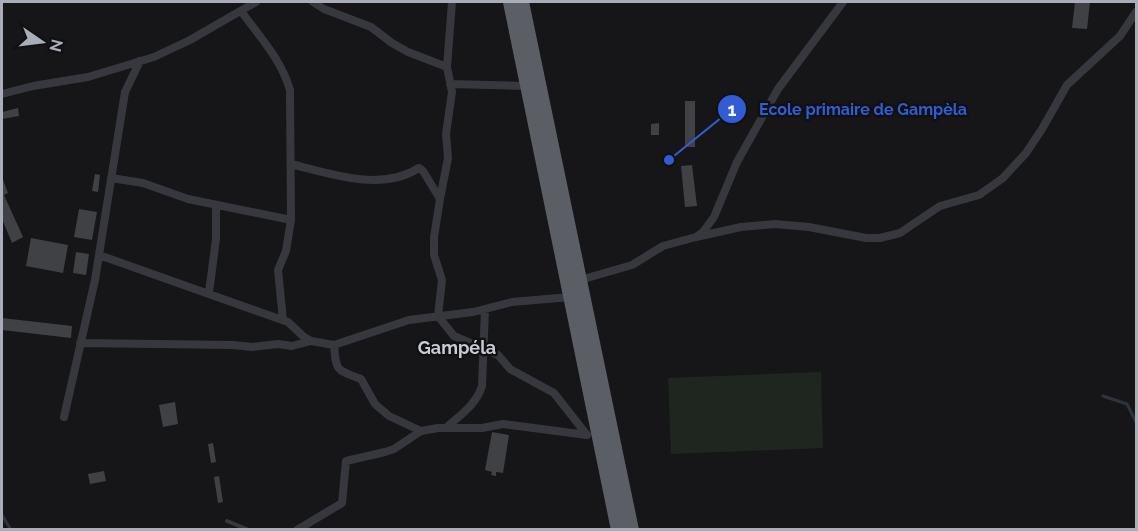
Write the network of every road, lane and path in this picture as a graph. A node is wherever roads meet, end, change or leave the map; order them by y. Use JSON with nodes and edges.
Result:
{"nodes":[{"id":1,"x":256,"y":2,"type":"edge"},
{"id":2,"x":313,"y":2,"type":"edge"},
{"id":3,"x":452,"y":2,"type":"edge"},
{"id":4,"x":510,"y":2,"type":"edge"},
{"id":5,"x":522,"y":2,"type":"edge"},
{"id":6,"x":843,"y":2,"type":"edge"},
{"id":7,"x":241,"y":11,"type":"junction"},
{"id":8,"x":1137,"y":12,"type":"edge"},
{"id":9,"x":140,"y":61,"type":"junction"},
{"id":10,"x":447,"y":67,"type":"junction"},
{"id":11,"x":450,"y":84,"type":"junction"},
{"id":12,"x":527,"y":86,"type":"junction"},
{"id":13,"x":3,"y":95,"type":"edge"},
{"id":14,"x":291,"y":164,"type":"junction"},
{"id":15,"x":111,"y":178,"type":"junction"},
{"id":16,"x":440,"y":200,"type":"junction"},
{"id":17,"x":216,"y":204,"type":"junction"},
{"id":18,"x":291,"y":220,"type":"junction"},
{"id":19,"x":696,"y":237,"type":"junction"},
{"id":20,"x":99,"y":255,"type":"junction"},
{"id":21,"x":580,"y":280,"type":"junction"},
{"id":22,"x":209,"y":293,"type":"junction"},
{"id":23,"x":570,"y":297,"type":"junction"},
{"id":24,"x":485,"y":309,"type":"junction"},
{"id":25,"x":438,"y":316,"type":"junction"},
{"id":26,"x":283,"y":320,"type":"junction"},
{"id":27,"x":311,"y":341,"type":"junction"},
{"id":28,"x":80,"y":343,"type":"junction"},
{"id":29,"x":333,"y":345,"type":"junction"},
{"id":30,"x":483,"y":348,"type":"junction"},
{"id":31,"x":64,"y":417,"type":"dead end"},
{"id":32,"x":446,"y":428,"type":"junction"},
{"id":33,"x":421,"y":431,"type":"junction"},
{"id":34,"x":593,"y":435,"type":"junction"},
{"id":35,"x":227,"y":522,"type":"dead end"},
{"id":36,"x":249,"y":530,"type":"edge"},
{"id":37,"x":297,"y":530,"type":"edge"},
{"id":38,"x":618,"y":530,"type":"edge"},
{"id":39,"x":632,"y":530,"type":"edge"}],
"edges":[{"from":1,"to":7,"type":"street"},
{"from":2,"to":10,"type":"street"},
{"from":3,"to":10,"type":"street"},
{"from":4,"to":12,"type":"highway"},
{"from":5,"to":21,"type":"highway"},
{"from":6,"to":19,"type":"street"},
{"from":7,"to":9,"type":"street"},
{"from":7,"to":14,"type":"street"},
{"from":8,"to":19,"type":"street"},
{"from":9,"to":13,"type":"street"},
{"from":9,"to":15,"type":"street"},
{"from":10,"to":11,"type":"street"},
{"from":11,"to":12,"type":"street"},
{"from":11,"to":16,"type":"street"},
{"from":12,"to":23,"type":"highway"},
{"from":14,"to":16,"type":"street"},
{"from":14,"to":18,"type":"street"},
{"from":15,"to":17,"type":"street"},
{"from":15,"to":20,"type":"street"},
{"from":16,"to":25,"type":"street"},
{"from":17,"to":18,"type":"street"},
{"from":17,"to":22,"type":"street"},
{"from":18,"to":26,"type":"street"},
{"from":19,"to":21,"type":"street"},
{"from":20,"to":22,"type":"street"},
{"from":20,"to":28,"type":"street"},
{"from":21,"to":39,"type":"highway"},
{"from":22,"to":26,"type":"street"},
{"from":23,"to":24,"type":"street"},
{"from":23,"to":34,"type":"highway"},
{"from":24,"to":25,"type":"street"},
{"from":24,"to":30,"type":"street"},
{"from":25,"to":29,"type":"street"},
{"from":25,"to":30,"type":"street"},
{"from":26,"to":27,"type":"street"},
{"from":27,"to":28,"type":"street"},
{"from":27,"to":29,"type":"street"},
{"from":28,"to":31,"type":"street"},
{"from":29,"to":33,"type":"street"},
{"from":30,"to":32,"type":"street"},
{"from":30,"to":34,"type":"street"},
{"from":32,"to":33,"type":"street"},
{"from":32,"to":34,"type":"street"},
{"from":33,"to":37,"type":"street"},
{"from":34,"to":38,"type":"highway"},
{"from":35,"to":36,"type":"lane"}]}
